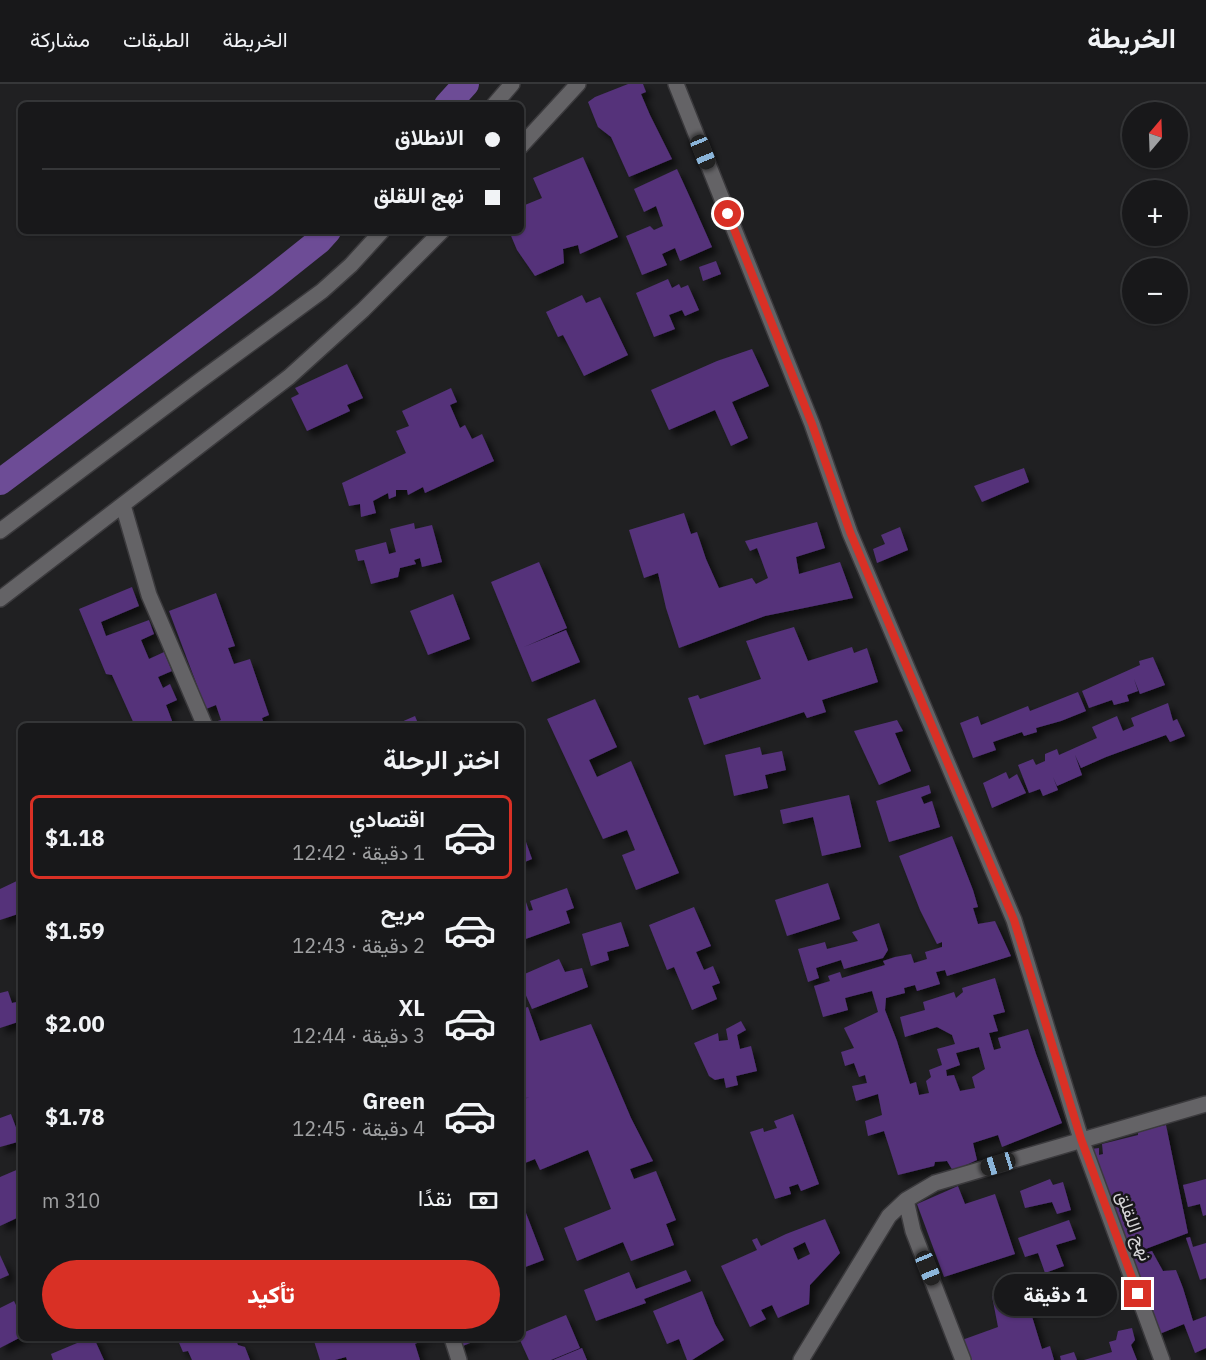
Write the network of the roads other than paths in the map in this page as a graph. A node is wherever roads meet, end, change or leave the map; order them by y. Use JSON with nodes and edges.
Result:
{"nodes":[{"id":1,"x":512,"y":84,"type":"edge"},
{"id":2,"x":578,"y":84,"type":"edge"},
{"id":3,"x":676,"y":84,"type":"edge"},
{"id":4,"x":497,"y":102,"type":"edge"},
{"id":5,"x":524,"y":143,"type":"edge"},
{"id":6,"x":379,"y":234,"type":"edge"},
{"id":7,"x":439,"y":234,"type":"edge"},
{"id":8,"x":123,"y":505,"type":"junction"},
{"id":9,"x":0,"y":531,"type":"edge"},
{"id":10,"x":0,"y":599,"type":"edge"},
{"id":11,"x":204,"y":723,"type":"edge"},
{"id":12,"x":1206,"y":1104,"type":"edge"},
{"id":13,"x":1081,"y":1139,"type":"junction"},
{"id":14,"x":906,"y":1200,"type":"junction"},
{"id":15,"x":453,"y":1341,"type":"edge"},
{"id":16,"x":459,"y":1360,"type":"edge"},
{"id":17,"x":801,"y":1360,"type":"edge"},
{"id":18,"x":963,"y":1360,"type":"edge"},
{"id":19,"x":1162,"y":1360,"type":"edge"}],
"edges":[{"from":1,"to":4,"type":"street"},
{"from":2,"to":5,"type":"street"},
{"from":3,"to":13,"type":"street","name":"نهج اللقلق"},
{"from":6,"to":9,"type":"street"},
{"from":7,"to":8,"type":"street"},
{"from":8,"to":10,"type":"street"},
{"from":8,"to":11,"type":"street"},
{"from":12,"to":13,"type":"street"},
{"from":13,"to":14,"type":"street"},
{"from":13,"to":19,"type":"street","name":"نهج اللقلق"},
{"from":14,"to":17,"type":"street"},
{"from":14,"to":18,"type":"street"},
{"from":15,"to":16,"type":"street"}]}
